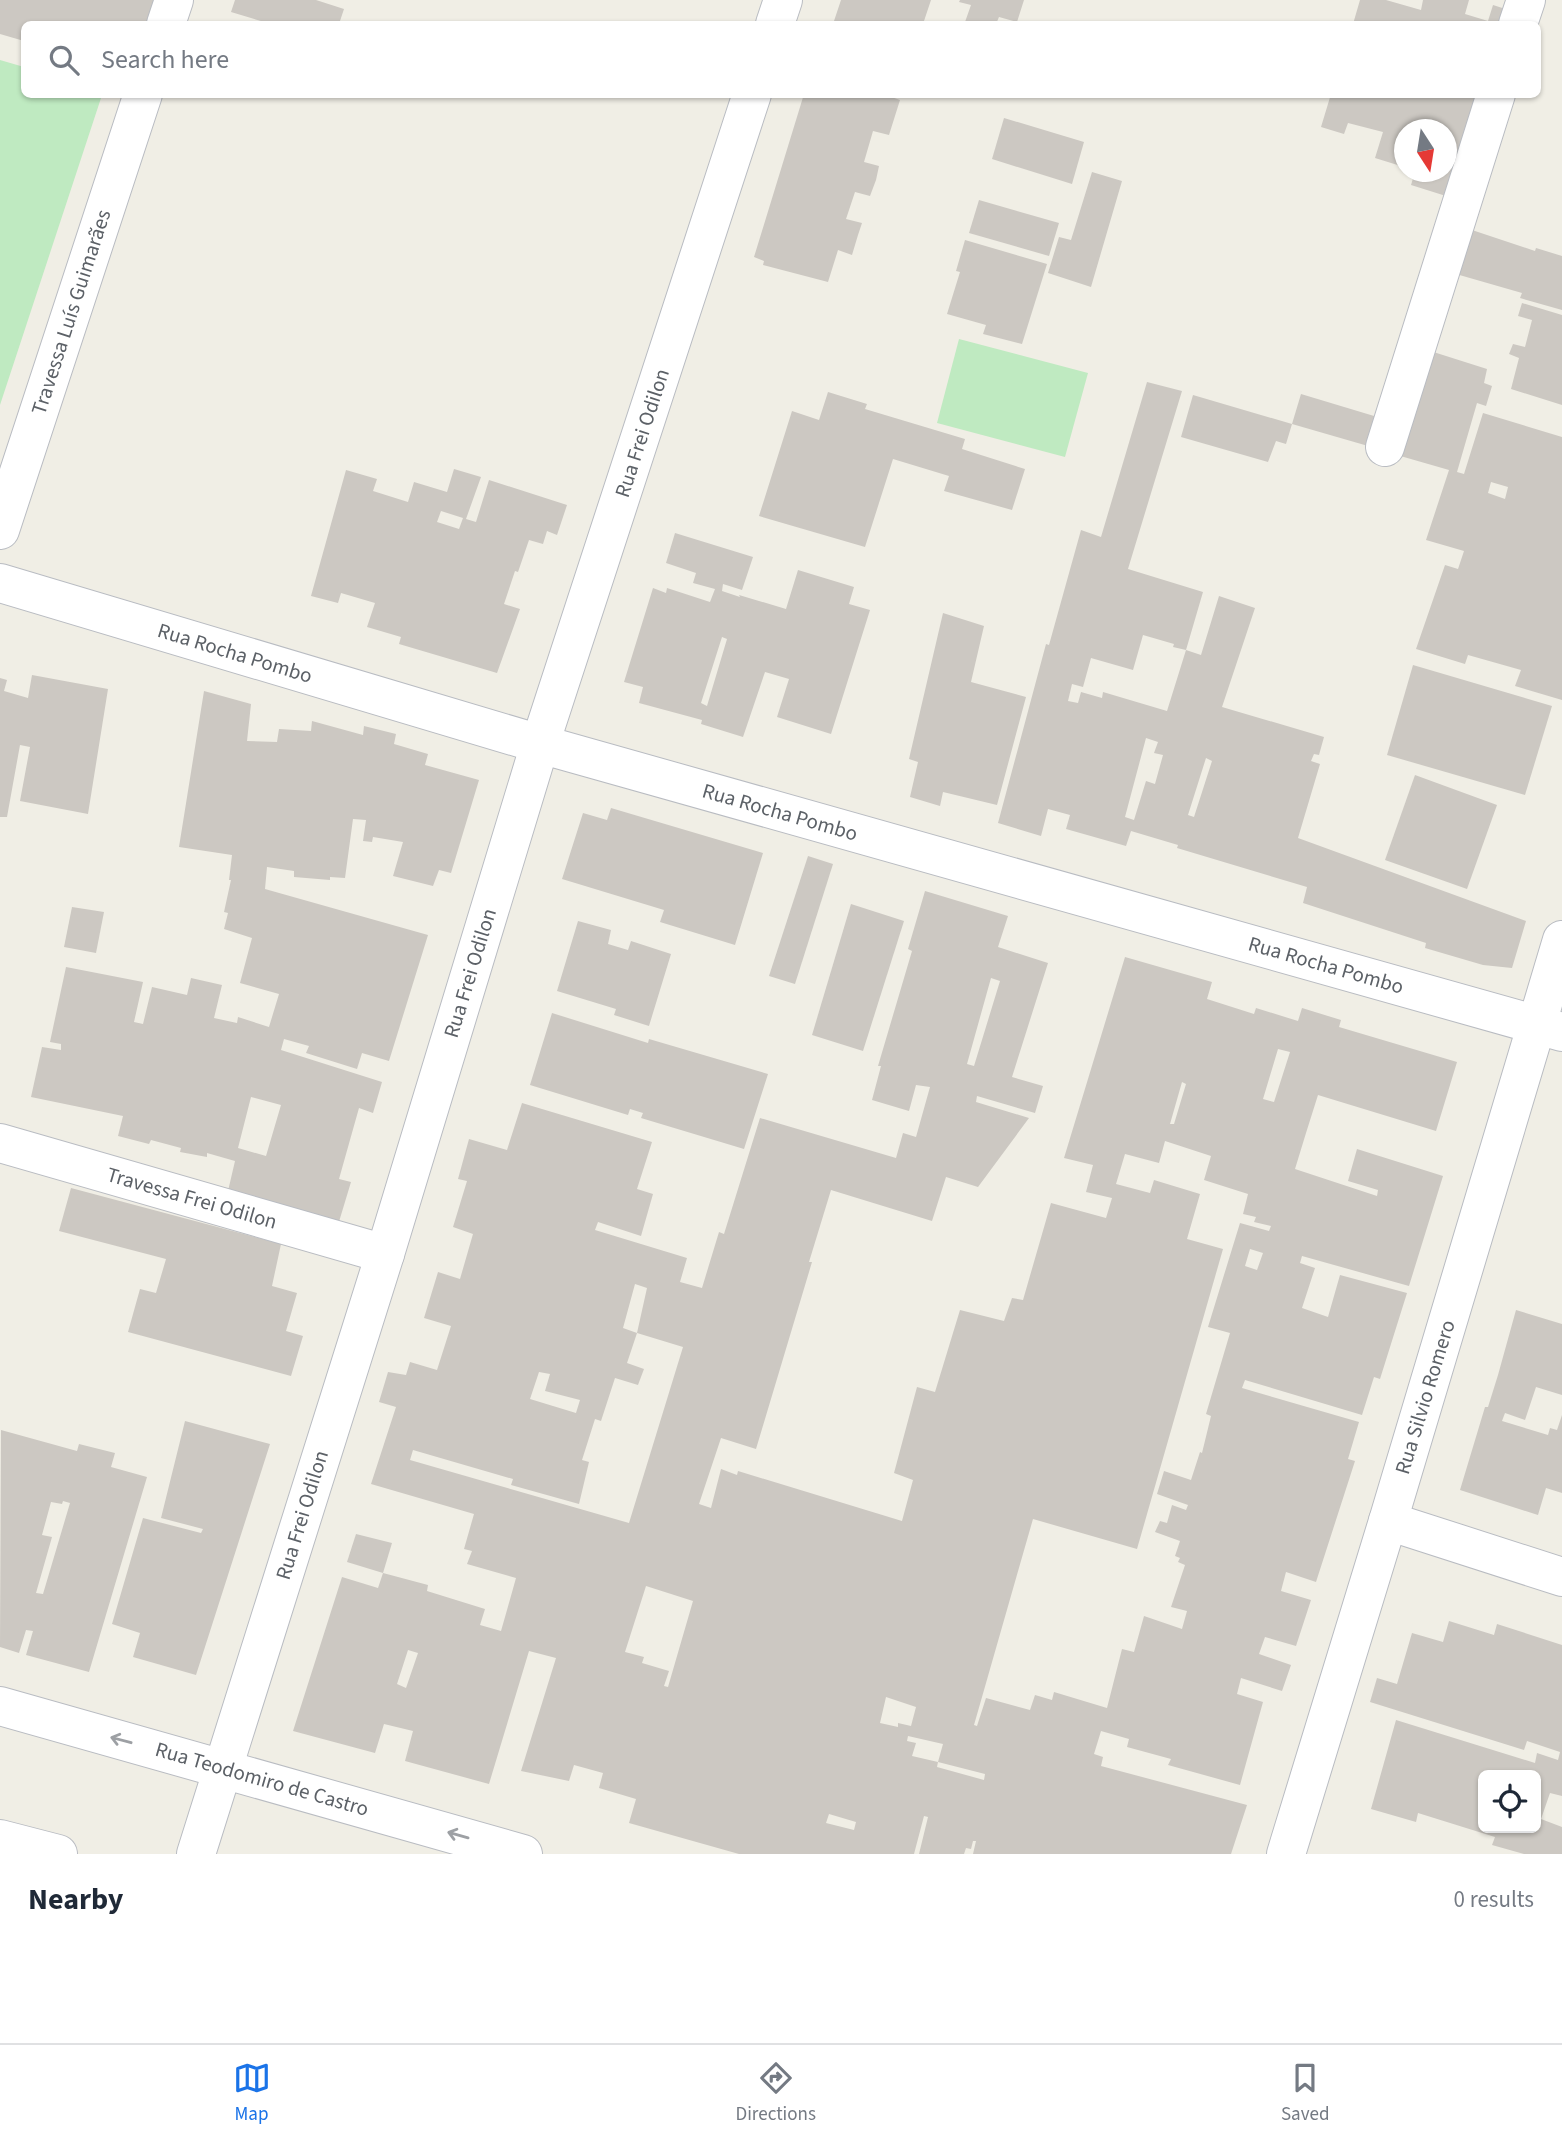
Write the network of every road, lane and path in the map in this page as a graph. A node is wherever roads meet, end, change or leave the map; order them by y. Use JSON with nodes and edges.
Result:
{"nodes":[{"id":1,"x":174,"y":0,"type":"edge"},
{"id":2,"x":783,"y":0,"type":"edge"},
{"id":3,"x":1526,"y":0,"type":"edge"},
{"id":4,"x":167,"y":21,"type":"edge"},
{"id":5,"x":776,"y":21,"type":"edge"},
{"id":6,"x":1519,"y":21,"type":"edge"},
{"id":7,"x":142,"y":98,"type":"edge"},
{"id":8,"x":751,"y":98,"type":"edge"},
{"id":9,"x":1495,"y":98,"type":"edge"},
{"id":10,"x":1385,"y":447,"type":"dead end"},
{"id":11,"x":0,"y":530,"type":"edge"},
{"id":12,"x":0,"y":583,"type":"edge"},
{"id":13,"x":541,"y":744,"type":"junction"},
{"id":14,"x":1562,"y":940,"type":"edge"},
{"id":15,"x":1549,"y":1028,"type":"edge"},
{"id":16,"x":0,"y":1143,"type":"edge"},
{"id":17,"x":384,"y":1254,"type":"junction"},
{"id":18,"x":1388,"y":1521,"type":"junction"},
{"id":19,"x":1562,"y":1577,"type":"edge"},
{"id":20,"x":0,"y":1706,"type":"edge"},
{"id":21,"x":223,"y":1768,"type":"junction"},
{"id":22,"x":0,"y":1839,"type":"edge"},
{"id":23,"x":58,"y":1854,"type":"edge"},
{"id":24,"x":196,"y":1854,"type":"edge"},
{"id":25,"x":523,"y":1854,"type":"edge"},
{"id":26,"x":1286,"y":1854,"type":"edge"}],
"edges":[{"from":1,"to":4,"type":"street"},
{"from":2,"to":5,"type":"street"},
{"from":3,"to":6,"type":"street"},
{"from":7,"to":11,"type":"street","name":"Travessa Luís Guimarães"},
{"from":8,"to":13,"type":"street","name":"Rua Frei Odilon"},
{"from":9,"to":10,"type":"street"},
{"from":12,"to":13,"type":"street","name":"Rua Rocha Pombo"},
{"from":13,"to":15,"type":"street","name":"Rua Rocha Pombo"},
{"from":13,"to":17,"type":"street","name":"Rua Frei Odilon"},
{"from":14,"to":15,"type":"street","name":"Rua Silvio Romero"},
{"from":15,"to":18,"type":"street","name":"Rua Silvio Romero"},
{"from":16,"to":17,"type":"street","name":"Travessa Frei Odilon"},
{"from":17,"to":21,"type":"street","name":"Rua Frei Odilon"},
{"from":18,"to":19,"type":"street"},
{"from":18,"to":26,"type":"street","name":"Rua Silvio Romero"},
{"from":21,"to":20,"type":"street","name":"Rua Teodomiro de Castro","one_way":true},
{"from":21,"to":24,"type":"street","name":"Rua Frei Odilon"},
{"from":25,"to":21,"type":"street","name":"Rua Teodomiro de Castro","one_way":true},
{"from":22,"to":23,"type":"street"}]}
